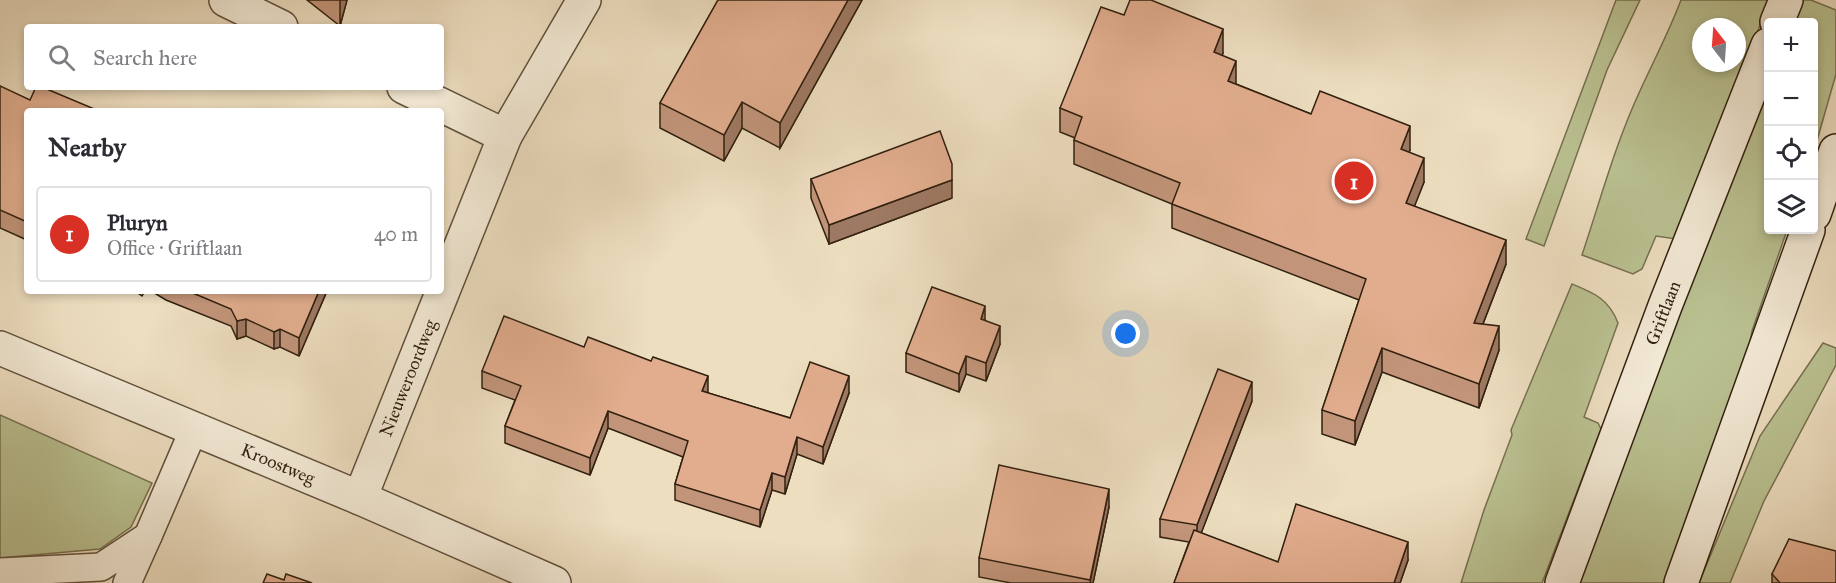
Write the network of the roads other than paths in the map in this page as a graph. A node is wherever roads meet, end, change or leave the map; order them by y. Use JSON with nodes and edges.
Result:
{"nodes":[{"id":1,"x":226,"y":0,"type":"edge"},
{"id":2,"x":584,"y":0,"type":"edge"},
{"id":3,"x":1786,"y":0,"type":"edge"},
{"id":4,"x":1779,"y":18,"type":"edge"},
{"id":5,"x":275,"y":24,"type":"edge"},
{"id":6,"x":1764,"y":55,"type":"edge"},
{"id":7,"x":410,"y":90,"type":"edge"},
{"id":8,"x":505,"y":136,"type":"junction"},
{"id":9,"x":1836,"y":152,"type":"edge"},
{"id":10,"x":1818,"y":203,"type":"edge"},
{"id":11,"x":1807,"y":234,"type":"edge"},
{"id":12,"x":444,"y":288,"type":"edge"},
{"id":13,"x":442,"y":294,"type":"edge"},
{"id":14,"x":0,"y":348,"type":"edge"},
{"id":15,"x":194,"y":429,"type":"junction"},
{"id":16,"x":360,"y":498,"type":"junction"},
{"id":17,"x":148,"y":536,"type":"junction"},
{"id":18,"x":0,"y":572,"type":"edge"},
{"id":19,"x":127,"y":583,"type":"edge"},
{"id":20,"x":554,"y":583,"type":"edge"},
{"id":21,"x":1562,"y":583,"type":"edge"},
{"id":22,"x":1681,"y":583,"type":"edge"}],
"edges":[{"from":1,"to":5,"type":"street"},
{"from":2,"to":8,"type":"street","name":"Nieuweroordweg"},
{"from":3,"to":4,"type":"street"},
{"from":6,"to":21,"type":"street","name":"Griftlaan"},
{"from":7,"to":8,"type":"street"},
{"from":8,"to":12,"type":"street","name":"Nieuweroordweg"},
{"from":9,"to":10,"type":"street"},
{"from":11,"to":22,"type":"street"},
{"from":13,"to":16,"type":"street","name":"Nieuweroordweg"},
{"from":14,"to":15,"type":"street","name":"Kroostweg"},
{"from":15,"to":16,"type":"street","name":"Kroostweg"},
{"from":15,"to":17,"type":"lane"},
{"from":16,"to":20,"type":"street","name":"Kroostweg"},
{"from":17,"to":18,"type":"lane"},
{"from":17,"to":19,"type":"lane"}]}
